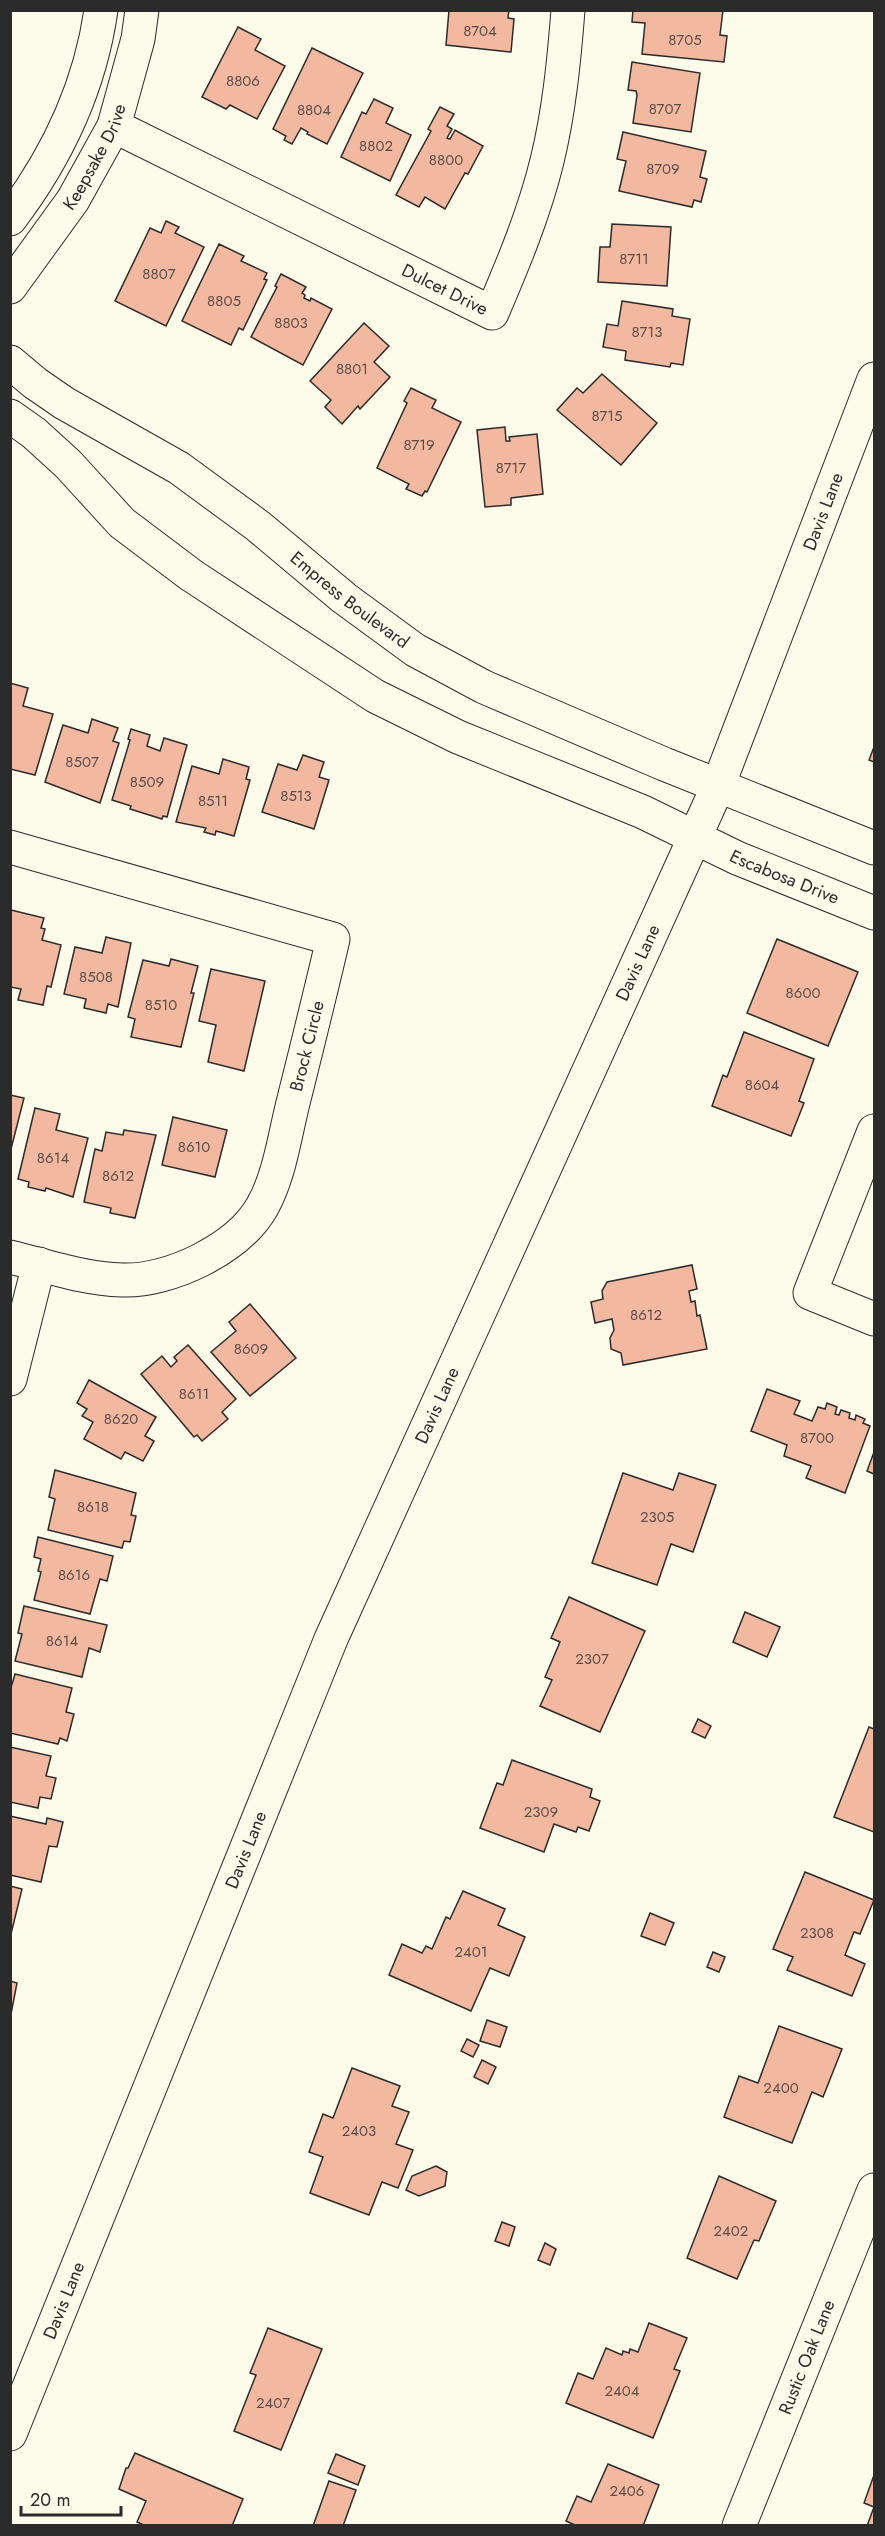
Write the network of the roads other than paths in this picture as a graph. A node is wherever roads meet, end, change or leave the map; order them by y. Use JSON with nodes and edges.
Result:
{"nodes":[{"id":1,"x":101,"y":10,"type":"edge"},
{"id":2,"x":142,"y":10,"type":"edge"},
{"id":3,"x":568,"y":10,"type":"edge"},
{"id":4,"x":114,"y":126,"type":"junction"},
{"id":5,"x":10,"y":219,"type":"edge"},
{"id":6,"x":10,"y":287,"type":"edge"},
{"id":7,"x":10,"y":362,"type":"edge"},
{"id":8,"x":874,"y":379,"type":"edge"},
{"id":9,"x":10,"y":416,"type":"edge"},
{"id":10,"x":718,"y":786,"type":"junction"},
{"id":11,"x":695,"y":839,"type":"junction"},
{"id":12,"x":10,"y":847,"type":"edge"},
{"id":13,"x":874,"y":848,"type":"edge"},
{"id":14,"x":874,"y":913,"type":"edge"},
{"id":15,"x":874,"y":1131,"type":"edge"},
{"id":16,"x":25,"y":1261,"type":"edge"},
{"id":17,"x":874,"y":1319,"type":"edge"},
{"id":18,"x":10,"y":1378,"type":"edge"},
{"id":19,"x":874,"y":2190,"type":"edge"},
{"id":20,"x":10,"y":2434,"type":"edge"},
{"id":21,"x":739,"y":2526,"type":"edge"}],
"edges":[{"from":1,"to":5,"type":"street","name":"Keepsake Drive"},
{"from":2,"to":4,"type":"street","name":"Keepsake Drive"},
{"from":3,"to":4,"type":"street","name":"Dulcet Drive"},
{"from":4,"to":6,"type":"street","name":"Keepsake Drive"},
{"from":7,"to":10,"type":"street","name":"Empress Boulevard"},
{"from":8,"to":10,"type":"street","name":"Davis Lane"},
{"from":9,"to":11,"type":"street"},
{"from":10,"to":11,"type":"street","name":"Davis Lane"},
{"from":10,"to":13,"type":"street"},
{"from":11,"to":14,"type":"street","name":"Escabosa Drive"},
{"from":11,"to":20,"type":"street","name":"Davis Lane"},
{"from":12,"to":16,"type":"street","name":"Brock Circle"},
{"from":15,"to":17,"type":"street"},
{"from":16,"to":18,"type":"street"},
{"from":19,"to":21,"type":"street","name":"Rustic Oak Lane"}]}
